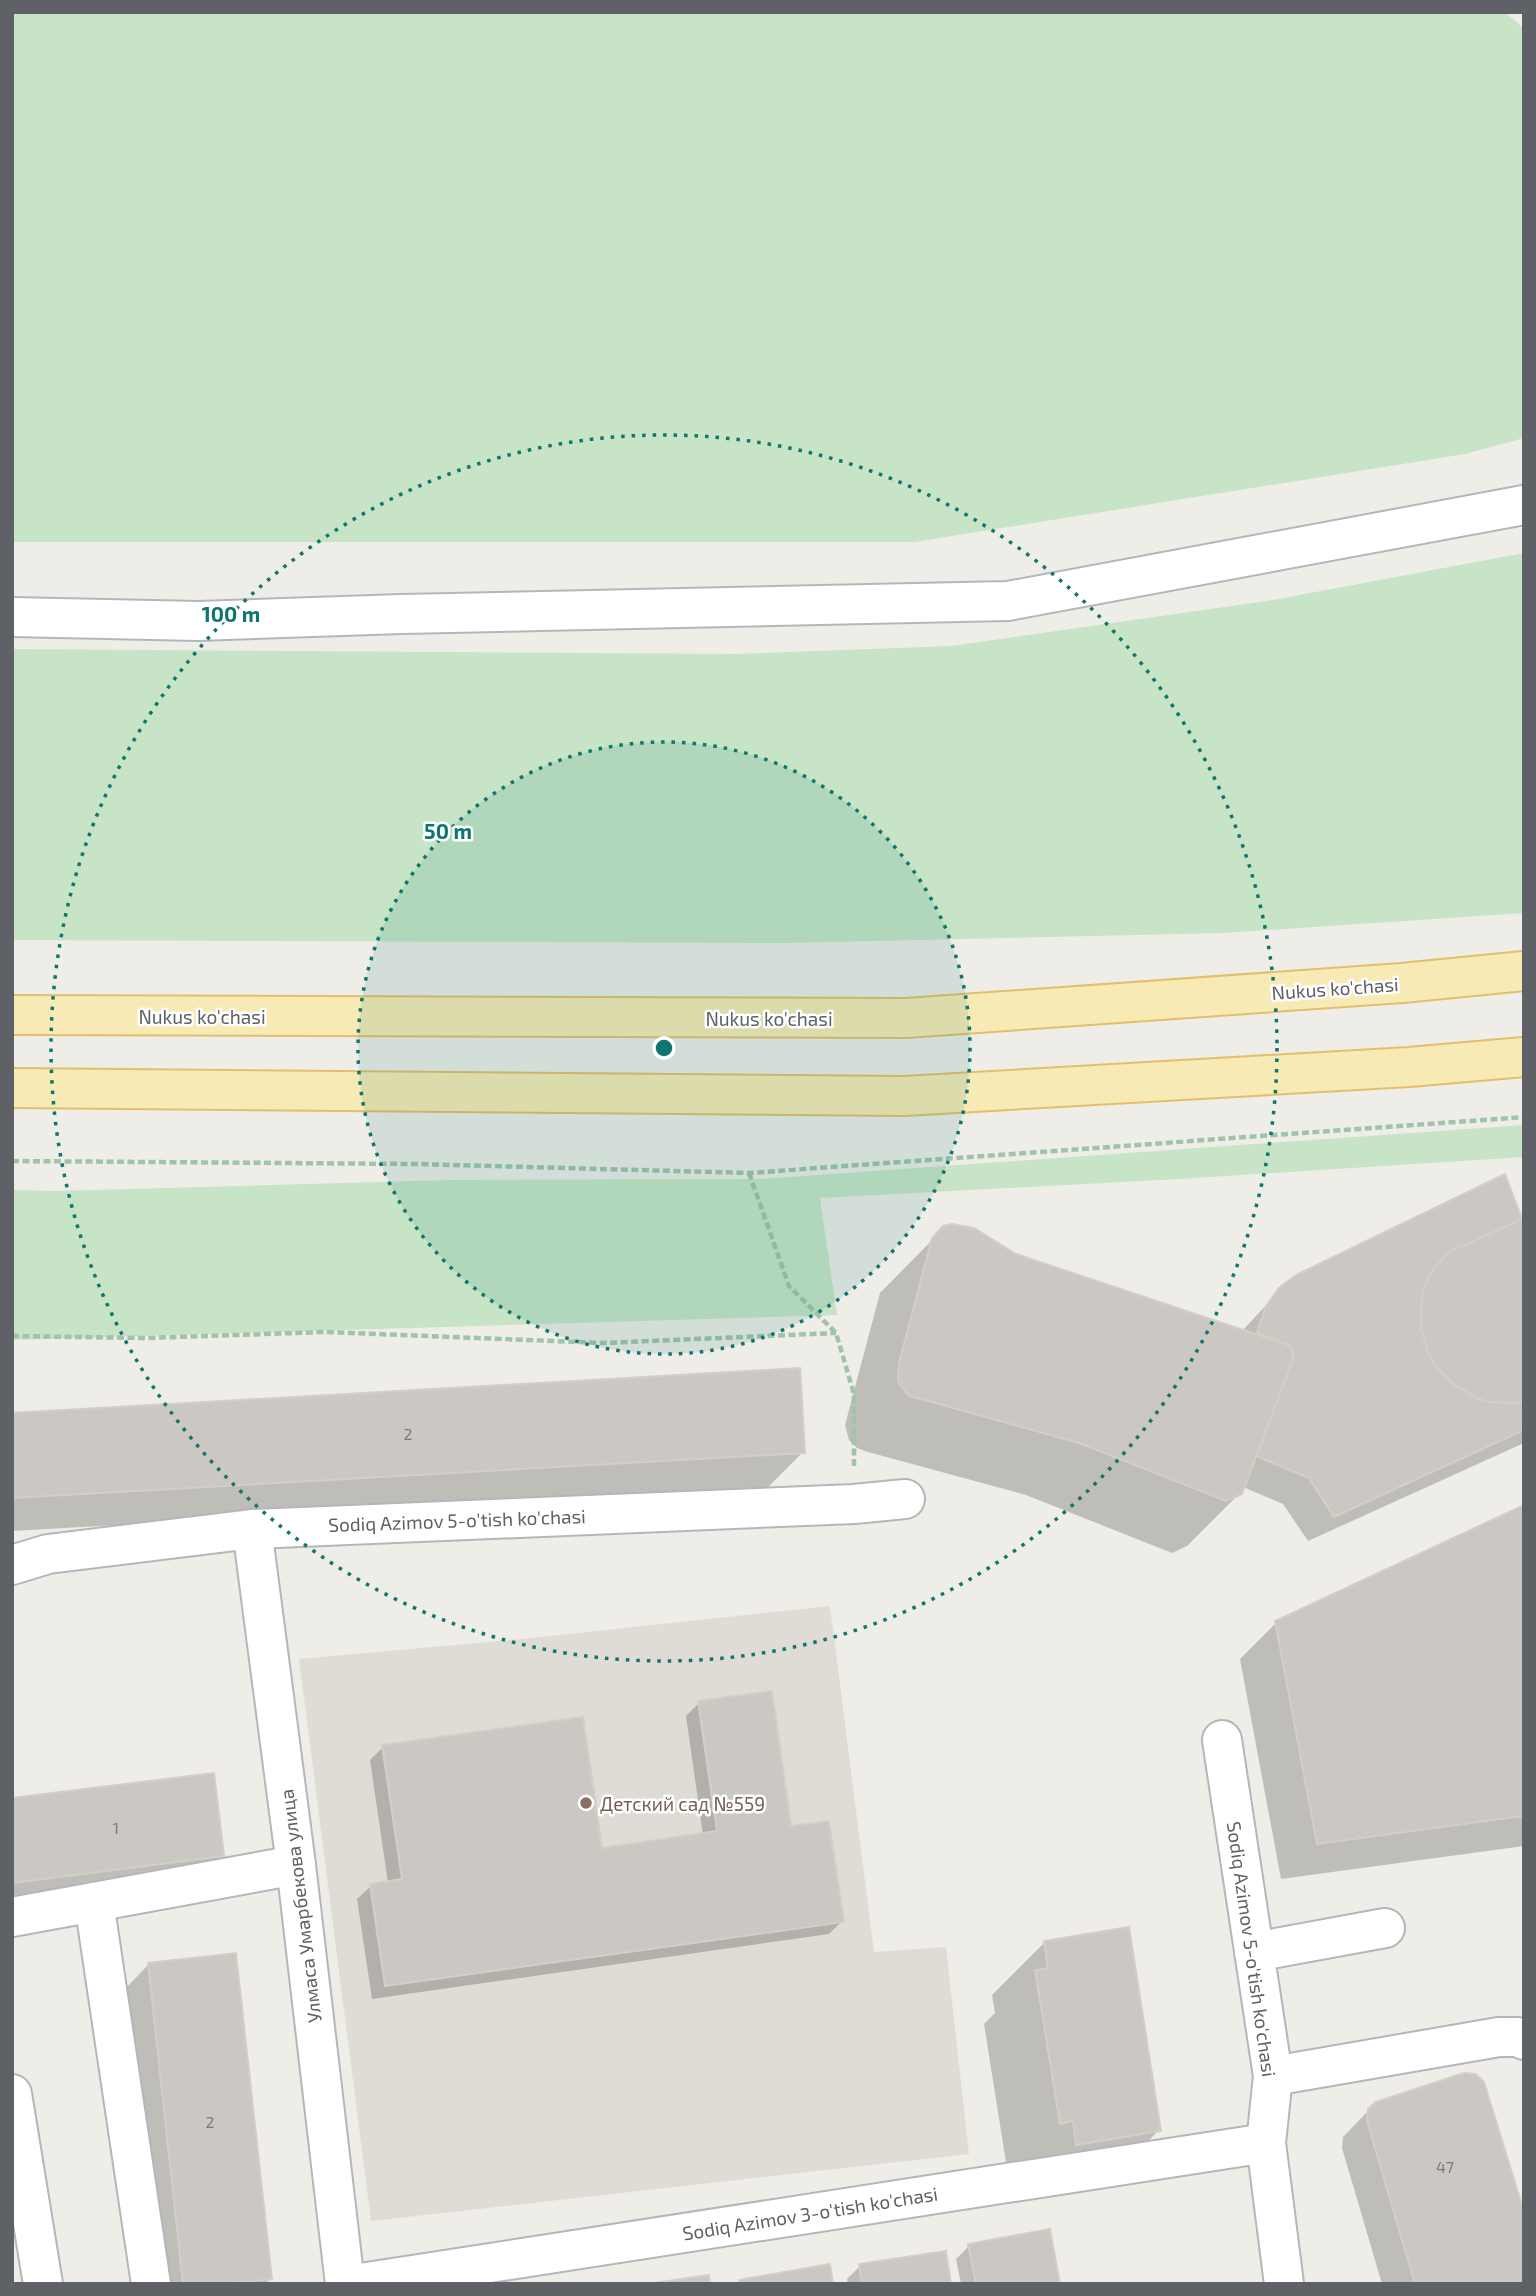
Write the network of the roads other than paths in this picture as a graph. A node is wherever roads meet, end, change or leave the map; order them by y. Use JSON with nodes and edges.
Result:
{"nodes":[{"id":1,"x":1524,"y":505,"type":"edge"},
{"id":2,"x":12,"y":617,"type":"edge"},
{"id":3,"x":1524,"y":971,"type":"edge"},
{"id":4,"x":12,"y":1015,"type":"edge"},
{"id":5,"x":1524,"y":1058,"type":"edge"},
{"id":6,"x":12,"y":1088,"type":"edge"},
{"id":7,"x":905,"y":1499,"type":"dead end"},
{"id":8,"x":252,"y":1529,"type":"junction"},
{"id":9,"x":12,"y":1565,"type":"edge"},
{"id":10,"x":1222,"y":1740,"type":"dead end"},
{"id":11,"x":296,"y":1865,"type":"junction"},
{"id":12,"x":94,"y":1902,"type":"junction"},
{"id":13,"x":12,"y":1917,"type":"edge"},
{"id":14,"x":1385,"y":1928,"type":"dead end"},
{"id":15,"x":1254,"y":1952,"type":"junction"},
{"id":16,"x":1524,"y":2040,"type":"edge"},
{"id":17,"x":1273,"y":2076,"type":"junction"},
{"id":18,"x":12,"y":2094,"type":"edge"},
{"id":19,"x":1266,"y":2143,"type":"junction"},
{"id":20,"x":43,"y":2284,"type":"edge"},
{"id":21,"x":151,"y":2284,"type":"edge"},
{"id":22,"x":345,"y":2284,"type":"edge"},
{"id":23,"x":354,"y":2284,"type":"edge"},
{"id":24,"x":1284,"y":2284,"type":"edge"}],
"edges":[{"from":1,"to":2,"type":"street"},
{"from":3,"to":4,"type":"main road","name":"Nukus ko'chasi"},
{"from":5,"to":6,"type":"main road"},
{"from":7,"to":8,"type":"street","name":"Sodiq Azimov 5-o'tish ko'chasi"},
{"from":8,"to":9,"type":"street","name":"Sodiq Azimov 5-o'tish ko'chasi"},
{"from":8,"to":11,"type":"street","name":"Улмаса Умарбекова улица"},
{"from":10,"to":15,"type":"street","name":"Sodiq Azimov 5-o'tish ko'chasi"},
{"from":11,"to":12,"type":"street"},
{"from":11,"to":22,"type":"street","name":"Улмаса Умарбекова улица"},
{"from":12,"to":13,"type":"street"},
{"from":12,"to":21,"type":"street"},
{"from":14,"to":15,"type":"street"},
{"from":15,"to":17,"type":"street","name":"Sodiq Azimov 5-o'tish ko'chasi"},
{"from":16,"to":17,"type":"street"},
{"from":17,"to":19,"type":"street","name":"Sodiq Azimov 5-o'tish ko'chasi"},
{"from":18,"to":20,"type":"street"},
{"from":19,"to":23,"type":"street","name":"Sodiq Azimov 3-o'tish ko'chasi"},
{"from":19,"to":24,"type":"street","name":"Sodiq Azimov 5-o'tish ko'chasi"}]}
